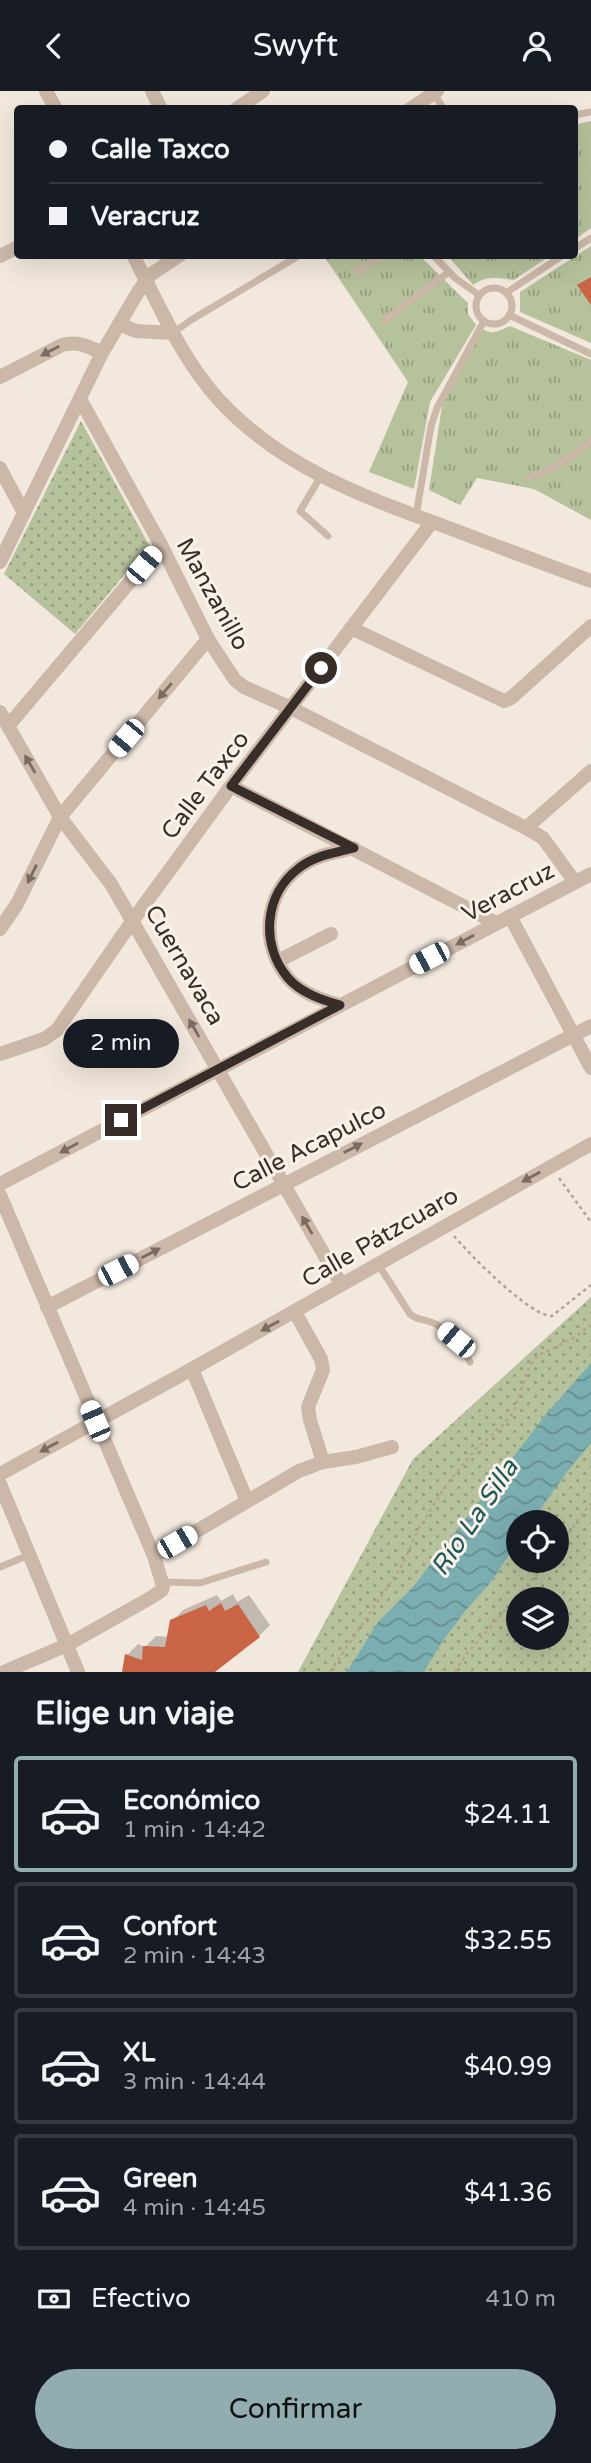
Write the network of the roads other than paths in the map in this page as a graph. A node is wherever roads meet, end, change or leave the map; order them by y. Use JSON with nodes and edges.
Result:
{"nodes":[{"id":1,"x":263,"y":91,"type":"edge"},
{"id":2,"x":435,"y":92,"type":"edge"},
{"id":3,"x":242,"y":105,"type":"edge"},
{"id":4,"x":416,"y":105,"type":"edge"},
{"id":5,"x":135,"y":259,"type":"edge"},
{"id":6,"x":174,"y":259,"type":"edge"},
{"id":7,"x":293,"y":259,"type":"edge"},
{"id":8,"x":376,"y":259,"type":"edge"},
{"id":9,"x":437,"y":259,"type":"edge"},
{"id":10,"x":557,"y":259,"type":"edge"},
{"id":11,"x":359,"y":271,"type":"dead end"},
{"id":12,"x":449,"y":272,"type":"junction"},
{"id":13,"x":145,"y":279,"type":"junction"},
{"id":14,"x":506,"y":293,"type":"junction"},
{"id":15,"x":479,"y":295,"type":"junction"},
{"id":16,"x":509,"y":315,"type":"junction"},
{"id":17,"x":385,"y":320,"type":"dead end"},
{"id":18,"x":484,"y":321,"type":"junction"},
{"id":19,"x":119,"y":324,"type":"junction"},
{"id":20,"x":173,"y":333,"type":"junction"},
{"id":21,"x":103,"y":353,"type":"junction"},
{"id":22,"x":591,"y":354,"type":"edge"},
{"id":23,"x":0,"y":377,"type":"edge"},
{"id":24,"x":80,"y":399,"type":"junction"},
{"id":25,"x":591,"y":441,"type":"edge"},
{"id":26,"x":321,"y":476,"type":"junction"},
{"id":27,"x":2,"y":478,"type":"edge"},
{"id":28,"x":528,"y":478,"type":"dead end"},
{"id":29,"x":24,"y":513,"type":"junction"},
{"id":30,"x":416,"y":516,"type":"junction"},
{"id":31,"x":432,"y":522,"type":"junction"},
{"id":32,"x":328,"y":536,"type":"dead end"},
{"id":33,"x":160,"y":545,"type":"junction"},
{"id":34,"x":0,"y":562,"type":"edge"},
{"id":35,"x":591,"y":581,"type":"edge"},
{"id":36,"x":591,"y":626,"type":"edge"},
{"id":37,"x":351,"y":628,"type":"junction"},
{"id":38,"x":208,"y":639,"type":"junction"},
{"id":39,"x":291,"y":708,"type":"junction"},
{"id":40,"x":0,"y":712,"type":"edge"},
{"id":41,"x":8,"y":726,"type":"junction"},
{"id":42,"x":591,"y":771,"type":"edge"},
{"id":43,"x":231,"y":786,"type":"junction"},
{"id":44,"x":60,"y":817,"type":"junction"},
{"id":45,"x":526,"y":828,"type":"junction"},
{"id":46,"x":354,"y":848,"type":"junction"},
{"id":47,"x":591,"y":874,"type":"edge"},
{"id":48,"x":575,"y":882,"type":"junction"},
{"id":49,"x":133,"y":920,"type":"junction"},
{"id":50,"x":503,"y":920,"type":"junction"},
{"id":51,"x":0,"y":929,"type":"edge"},
{"id":52,"x":331,"y":934,"type":"dead end"},
{"id":53,"x":278,"y":961,"type":"junction"},
{"id":54,"x":340,"y":1005,"type":"junction"},
{"id":55,"x":591,"y":1026,"type":"edge"},
{"id":56,"x":573,"y":1036,"type":"junction"},
{"id":57,"x":0,"y":1054,"type":"edge"},
{"id":58,"x":591,"y":1068,"type":"edge"},
{"id":59,"x":218,"y":1069,"type":"junction"},
{"id":60,"x":591,"y":1144,"type":"edge"},
{"id":61,"x":0,"y":1184,"type":"edge"},
{"id":62,"x":283,"y":1184,"type":"junction"},
{"id":63,"x":0,"y":1195,"type":"edge"},
{"id":64,"x":378,"y":1263,"type":"junction"},
{"id":65,"x":341,"y":1284,"type":"junction"},
{"id":66,"x":47,"y":1307,"type":"junction"},
{"id":67,"x":295,"y":1312,"type":"junction"},
{"id":68,"x":470,"y":1361,"type":"dead end"},
{"id":69,"x":192,"y":1369,"type":"junction"},
{"id":70,"x":95,"y":1421,"type":"junction"},
{"id":71,"x":392,"y":1447,"type":"dead end"},
{"id":72,"x":323,"y":1462,"type":"junction"},
{"id":73,"x":0,"y":1474,"type":"edge"},
{"id":74,"x":0,"y":1484,"type":"edge"},
{"id":75,"x":247,"y":1501,"type":"junction"},
{"id":76,"x":29,"y":1555,"type":"junction"},
{"id":77,"x":154,"y":1556,"type":"junction"},
{"id":78,"x":266,"y":1562,"type":"dead end"},
{"id":79,"x":0,"y":1567,"type":"edge"},
{"id":80,"x":163,"y":1582,"type":"junction"},
{"id":81,"x":67,"y":1645,"type":"junction"},
{"id":82,"x":4,"y":1672,"type":"edge"},
{"id":83,"x":78,"y":1672,"type":"edge"}],
"edges":[{"from":1,"to":3,"type":"street"},
{"from":2,"to":4,"type":"street"},
{"from":5,"to":13,"type":"street"},
{"from":6,"to":13,"type":"street"},
{"from":7,"to":20,"type":"lane"},
{"from":8,"to":11,"type":"lane"},
{"from":9,"to":12,"type":"lane"},
{"from":10,"to":14,"type":"lane"},
{"from":12,"to":15,"type":"lane"},
{"from":12,"to":17,"type":"lane"},
{"from":13,"to":19,"type":"street"},
{"from":13,"to":20,"type":"street"},
{"from":14,"to":15,"type":"lane"},
{"from":14,"to":16,"type":"lane"},
{"from":15,"to":18,"type":"lane"},
{"from":16,"to":18,"type":"lane"},
{"from":16,"to":22,"type":"lane"},
{"from":18,"to":30,"type":"lane"},
{"from":19,"to":20,"type":"street"},
{"from":19,"to":21,"type":"street"},
{"from":20,"to":26,"type":"street"},
{"from":21,"to":23,"type":"street","one_way":true},
{"from":21,"to":24,"type":"street"},
{"from":24,"to":29,"type":"street"},
{"from":24,"to":33,"type":"street","name":"Manzanillo"},
{"from":25,"to":28,"type":"lane"},
{"from":26,"to":30,"type":"street"},
{"from":26,"to":32,"type":"lane"},
{"from":27,"to":29,"type":"street"},
{"from":29,"to":34,"type":"street"},
{"from":30,"to":31,"type":"street"},
{"from":31,"to":35,"type":"street"},
{"from":31,"to":37,"type":"street","name":"Calle Taxco"},
{"from":33,"to":38,"type":"street","name":"Manzanillo"},
{"from":33,"to":41,"type":"street"},
{"from":36,"to":37,"type":"street"},
{"from":37,"to":39,"type":"street","name":"Calle Taxco"},
{"from":38,"to":39,"type":"street","name":"Manzanillo"},
{"from":38,"to":44,"type":"street","one_way":true},
{"from":39,"to":43,"type":"street","name":"Calle Taxco"},
{"from":39,"to":45,"type":"street","name":"Manzanillo"},
{"from":40,"to":41,"type":"street","name":"Cuernavaca"},
{"from":44,"to":41,"type":"street","name":"Cuernavaca","one_way":true},
{"from":42,"to":45,"type":"street"},
{"from":43,"to":46,"type":"street"},
{"from":43,"to":49,"type":"street","name":"Calle Taxco"},
{"from":44,"to":49,"type":"street","name":"Cuernavaca"},
{"from":44,"to":51,"type":"street","one_way":true},
{"from":45,"to":48,"type":"street","name":"Manzanillo"},
{"from":46,"to":50,"type":"street"},
{"from":46,"to":53,"type":"street"},
{"from":47,"to":48,"type":"street","name":"Veracruz"},
{"from":48,"to":50,"type":"street","name":"Veracruz"},
{"from":49,"to":57,"type":"street","name":"Calle Taxco"},
{"from":59,"to":49,"type":"street","name":"Cuernavaca","one_way":true},
{"from":50,"to":54,"type":"street","name":"Veracruz","one_way":true},
{"from":50,"to":56,"type":"street"},
{"from":52,"to":53,"type":"street"},
{"from":53,"to":54,"type":"street"},
{"from":54,"to":59,"type":"street","name":"Veracruz"},
{"from":55,"to":56,"type":"street","name":"Calle Acapulco"},
{"from":56,"to":58,"type":"street"},
{"from":62,"to":56,"type":"street","name":"Calle Acapulco","one_way":true},
{"from":59,"to":61,"type":"street","name":"Veracruz","one_way":true},
{"from":59,"to":62,"type":"street","name":"Cuernavaca"},
{"from":60,"to":64,"type":"street","name":"Calle Pátzcuaro","one_way":true},
{"from":65,"to":62,"type":"street","name":"Cuernavaca","one_way":true},
{"from":66,"to":62,"type":"street","name":"Calle Acapulco","one_way":true},
{"from":63,"to":66,"type":"street"},
{"from":64,"to":65,"type":"street","name":"Calle Pátzcuaro"},
{"from":64,"to":68,"type":"lane"},
{"from":65,"to":67,"type":"street","name":"Calle Pátzcuaro"},
{"from":66,"to":70,"type":"street"},
{"from":67,"to":69,"type":"street","name":"Calle Pátzcuaro","one_way":true},
{"from":67,"to":72,"type":"street"},
{"from":69,"to":70,"type":"street","name":"Calle Pátzcuaro"},
{"from":69,"to":75,"type":"street"},
{"from":70,"to":73,"type":"street","name":"Calle Pátzcuaro","one_way":true},
{"from":70,"to":77,"type":"street"},
{"from":71,"to":72,"type":"street"},
{"from":72,"to":75,"type":"street"},
{"from":74,"to":76,"type":"street"},
{"from":75,"to":77,"type":"street"},
{"from":76,"to":79,"type":"lane"},
{"from":76,"to":81,"type":"street"},
{"from":77,"to":80,"type":"street"},
{"from":78,"to":80,"type":"lane"},
{"from":80,"to":81,"type":"street"},
{"from":81,"to":82,"type":"street"},
{"from":81,"to":83,"type":"street"}]}
